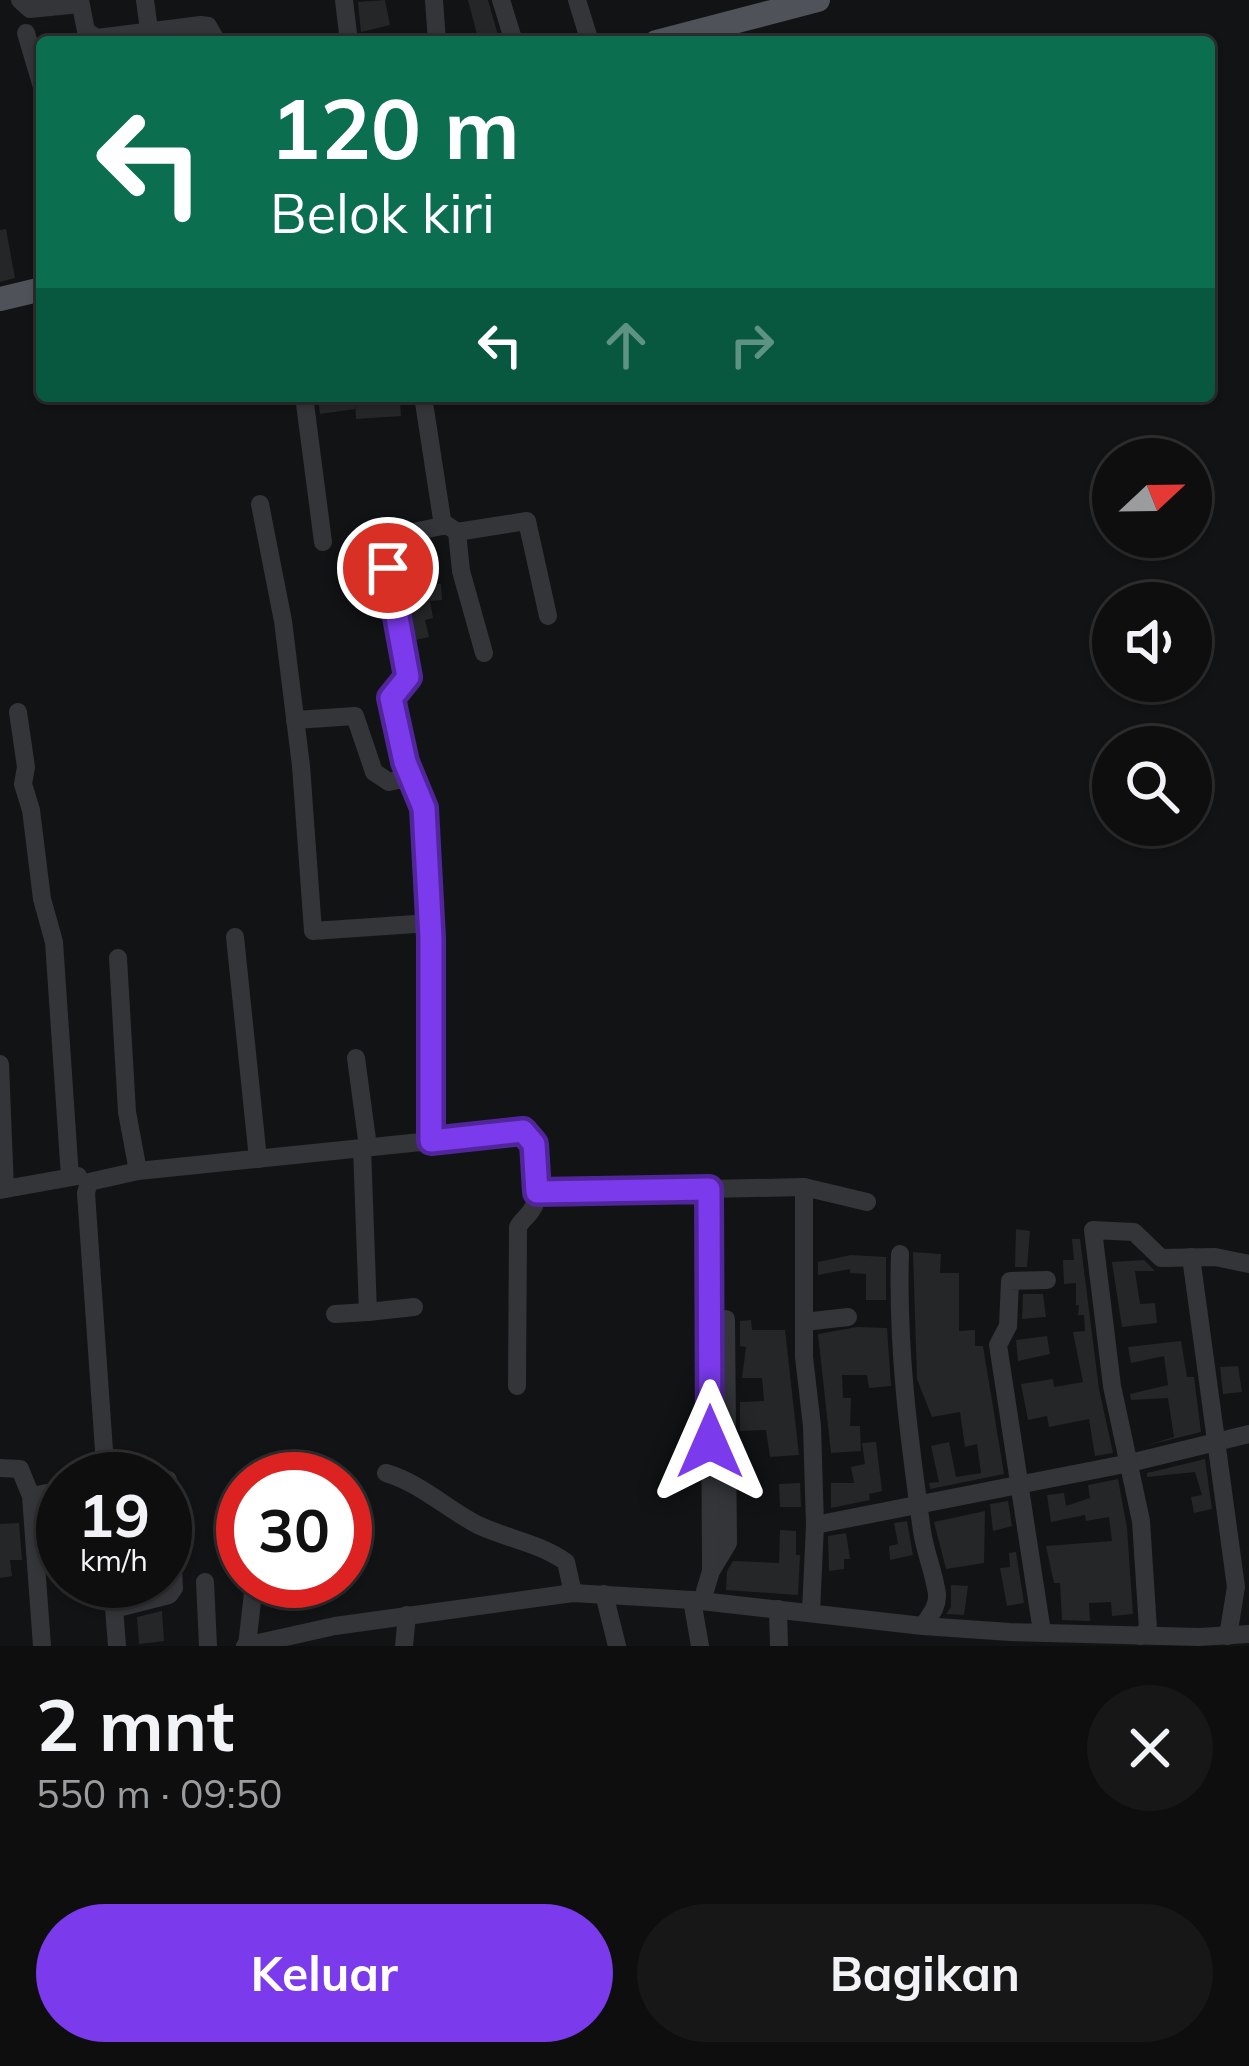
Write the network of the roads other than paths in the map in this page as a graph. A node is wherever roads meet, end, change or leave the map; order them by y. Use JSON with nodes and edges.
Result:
{"nodes":[{"id":1,"x":20,"y":0,"type":"edge"},
{"id":2,"x":145,"y":0,"type":"edge"},
{"id":3,"x":344,"y":0,"type":"edge"},
{"id":4,"x":434,"y":0,"type":"edge"},
{"id":5,"x":500,"y":0,"type":"edge"},
{"id":6,"x":577,"y":0,"type":"edge"},
{"id":7,"x":818,"y":0,"type":"edge"},
{"id":8,"x":80,"y":2,"type":"edge"},
{"id":9,"x":149,"y":30,"type":"junction"},
{"id":10,"x":26,"y":33,"type":"dead end"},
{"id":11,"x":94,"y":36,"type":"edge"},
{"id":12,"x":110,"y":36,"type":"edge"},
{"id":13,"x":214,"y":36,"type":"edge"},
{"id":14,"x":349,"y":36,"type":"edge"},
{"id":15,"x":437,"y":36,"type":"edge"},
{"id":16,"x":512,"y":36,"type":"edge"},
{"id":17,"x":588,"y":36,"type":"edge"},
{"id":18,"x":679,"y":36,"type":"edge"},
{"id":19,"x":36,"y":67,"type":"edge"},
{"id":20,"x":36,"y":290,"type":"edge"},
{"id":21,"x":0,"y":299,"type":"edge"},
{"id":22,"x":305,"y":402,"type":"edge"},
{"id":23,"x":424,"y":402,"type":"edge"},
{"id":24,"x":260,"y":504,"type":"dead end"},
{"id":25,"x":450,"y":529,"type":"junction"},
{"id":26,"x":323,"y":542,"type":"dead end"},
{"id":27,"x":548,"y":616,"type":"dead end"},
{"id":28,"x":484,"y":653,"type":"dead end"},
{"id":29,"x":18,"y":712,"type":"dead end"},
{"id":30,"x":295,"y":720,"type":"junction"},
{"id":31,"x":411,"y":776,"type":"junction"},
{"id":32,"x":430,"y":923,"type":"junction"},
{"id":33,"x":235,"y":937,"type":"dead end"},
{"id":34,"x":118,"y":958,"type":"dead end"},
{"id":35,"x":356,"y":1058,"type":"dead end"},
{"id":36,"x":0,"y":1064,"type":"edge"},
{"id":37,"x":431,"y":1141,"type":"junction"},
{"id":38,"x":364,"y":1148,"type":"junction"},
{"id":39,"x":258,"y":1159,"type":"junction"},
{"id":40,"x":138,"y":1171,"type":"junction"},
{"id":41,"x":70,"y":1177,"type":"junction"},
{"id":42,"x":96,"y":1177,"type":"junction"},
{"id":43,"x":804,"y":1187,"type":"junction"},
{"id":44,"x":709,"y":1189,"type":"junction"},
{"id":45,"x":3,"y":1190,"type":"edge"},
{"id":46,"x":537,"y":1192,"type":"junction"},
{"id":47,"x":867,"y":1202,"type":"dead end"},
{"id":48,"x":900,"y":1254,"type":"dead end"},
{"id":49,"x":1191,"y":1257,"type":"junction"},
{"id":50,"x":1249,"y":1264,"type":"edge"},
{"id":51,"x":1047,"y":1280,"type":"dead end"},
{"id":52,"x":414,"y":1306,"type":"dead end"},
{"id":53,"x":368,"y":1312,"type":"junction"},
{"id":54,"x":335,"y":1314,"type":"dead end"},
{"id":55,"x":848,"y":1317,"type":"dead end"},
{"id":56,"x":726,"y":1319,"type":"dead end"},
{"id":57,"x":804,"y":1322,"type":"junction"},
{"id":58,"x":517,"y":1386,"type":"dead end"},
{"id":59,"x":1249,"y":1434,"type":"edge"},
{"id":60,"x":1216,"y":1441,"type":"junction"},
{"id":61,"x":104,"y":1452,"type":"edge"},
{"id":62,"x":1130,"y":1463,"type":"junction"},
{"id":63,"x":0,"y":1468,"type":"edge"},
{"id":64,"x":386,"y":1473,"type":"dead end"},
{"id":65,"x":719,"y":1484,"type":"junction"},
{"id":66,"x":1022,"y":1485,"type":"junction"},
{"id":67,"x":36,"y":1495,"type":"edge"},
{"id":68,"x":31,"y":1496,"type":"junction"},
{"id":69,"x":919,"y":1507,"type":"junction"},
{"id":70,"x":815,"y":1525,"type":"junction"},
{"id":71,"x":205,"y":1582,"type":"dead end"},
{"id":72,"x":573,"y":1593,"type":"junction"},
{"id":73,"x":604,"y":1594,"type":"junction"},
{"id":74,"x":697,"y":1600,"type":"junction"},
{"id":75,"x":121,"y":1608,"type":"edge"},
{"id":76,"x":252,"y":1608,"type":"edge"},
{"id":77,"x":778,"y":1609,"type":"junction"},
{"id":78,"x":114,"y":1610,"type":"joint"},
{"id":79,"x":812,"y":1612,"type":"junction"},
{"id":80,"x":407,"y":1615,"type":"junction"},
{"id":81,"x":923,"y":1626,"type":"junction"},
{"id":82,"x":1042,"y":1632,"type":"junction"},
{"id":83,"x":1239,"y":1635,"type":"edge"},
{"id":84,"x":1140,"y":1636,"type":"junction"},
{"id":85,"x":1012,"y":1639,"type":"edge"},
{"id":86,"x":1098,"y":1639,"type":"edge"},
{"id":87,"x":298,"y":1640,"type":"edge"},
{"id":88,"x":1200,"y":1642,"type":"edge"},
{"id":89,"x":42,"y":1646,"type":"edge"},
{"id":90,"x":117,"y":1646,"type":"edge"},
{"id":91,"x":208,"y":1646,"type":"edge"},
{"id":92,"x":246,"y":1646,"type":"edge"},
{"id":93,"x":404,"y":1646,"type":"edge"},
{"id":94,"x":617,"y":1646,"type":"edge"},
{"id":95,"x":700,"y":1646,"type":"edge"},
{"id":96,"x":779,"y":1646,"type":"edge"}],
"edges":[{"from":1,"to":8,"type":"street"},
{"from":2,"to":9,"type":"street"},
{"from":3,"to":14,"type":"street"},
{"from":4,"to":15,"type":"street"},
{"from":5,"to":16,"type":"street"},
{"from":6,"to":17,"type":"street"},
{"from":7,"to":18,"type":"main road"},
{"from":8,"to":11,"type":"street"},
{"from":9,"to":12,"type":"street"},
{"from":9,"to":13,"type":"street"},
{"from":10,"to":19,"type":"street"},
{"from":20,"to":21,"type":"main road"},
{"from":22,"to":26,"type":"street"},
{"from":23,"to":25,"type":"street"},
{"from":24,"to":30,"type":"street"},
{"from":25,"to":27,"type":"street"},
{"from":25,"to":28,"type":"street"},
{"from":25,"to":31,"type":"street"},
{"from":29,"to":41,"type":"street"},
{"from":30,"to":31,"type":"street"},
{"from":30,"to":32,"type":"street"},
{"from":31,"to":32,"type":"street"},
{"from":32,"to":37,"type":"street"},
{"from":33,"to":39,"type":"street"},
{"from":34,"to":40,"type":"street"},
{"from":35,"to":38,"type":"street"},
{"from":36,"to":45,"type":"street"},
{"from":37,"to":38,"type":"street"},
{"from":37,"to":46,"type":"street"},
{"from":38,"to":39,"type":"street"},
{"from":38,"to":53,"type":"street"},
{"from":39,"to":40,"type":"street"},
{"from":40,"to":42,"type":"street"},
{"from":41,"to":42,"type":"street"},
{"from":41,"to":45,"type":"street"},
{"from":42,"to":61,"type":"street"},
{"from":43,"to":44,"type":"street"},
{"from":43,"to":47,"type":"street"},
{"from":43,"to":57,"type":"street"},
{"from":44,"to":46,"type":"street"},
{"from":44,"to":65,"type":"street"},
{"from":46,"to":58,"type":"street"},
{"from":48,"to":69,"type":"street"},
{"from":49,"to":50,"type":"street"},
{"from":49,"to":60,"type":"street"},
{"from":49,"to":62,"type":"street"},
{"from":51,"to":66,"type":"street"},
{"from":52,"to":53,"type":"street"},
{"from":53,"to":54,"type":"street"},
{"from":55,"to":57,"type":"street"},
{"from":56,"to":65,"type":"street"},
{"from":57,"to":70,"type":"street"},
{"from":59,"to":60,"type":"street"},
{"from":60,"to":62,"type":"street"},
{"from":60,"to":83,"type":"street"},
{"from":62,"to":66,"type":"street"},
{"from":62,"to":84,"type":"street"},
{"from":63,"to":68,"type":"street"},
{"from":64,"to":72,"type":"street"},
{"from":65,"to":74,"type":"street"},
{"from":66,"to":69,"type":"street"},
{"from":66,"to":82,"type":"street"},
{"from":67,"to":68,"type":"street"},
{"from":68,"to":89,"type":"street"},
{"from":69,"to":70,"type":"street"},
{"from":69,"to":81,"type":"street"},
{"from":70,"to":79,"type":"street"},
{"from":71,"to":91,"type":"street"},
{"from":72,"to":73,"type":"street"},
{"from":72,"to":80,"type":"street"},
{"from":73,"to":74,"type":"street"},
{"from":73,"to":94,"type":"street"},
{"from":74,"to":77,"type":"street"},
{"from":74,"to":95,"type":"street"},
{"from":75,"to":78,"type":"street"},
{"from":76,"to":92,"type":"street"},
{"from":77,"to":79,"type":"street"},
{"from":77,"to":96,"type":"street"},
{"from":78,"to":90,"type":"street"},
{"from":79,"to":81,"type":"street"},
{"from":80,"to":87,"type":"street"},
{"from":80,"to":93,"type":"street"},
{"from":81,"to":85,"type":"street"},
{"from":82,"to":85,"type":"street"},
{"from":82,"to":86,"type":"street"},
{"from":83,"to":88,"type":"street"},
{"from":84,"to":86,"type":"street"},
{"from":84,"to":88,"type":"street"},
{"from":87,"to":92,"type":"street"}]}
